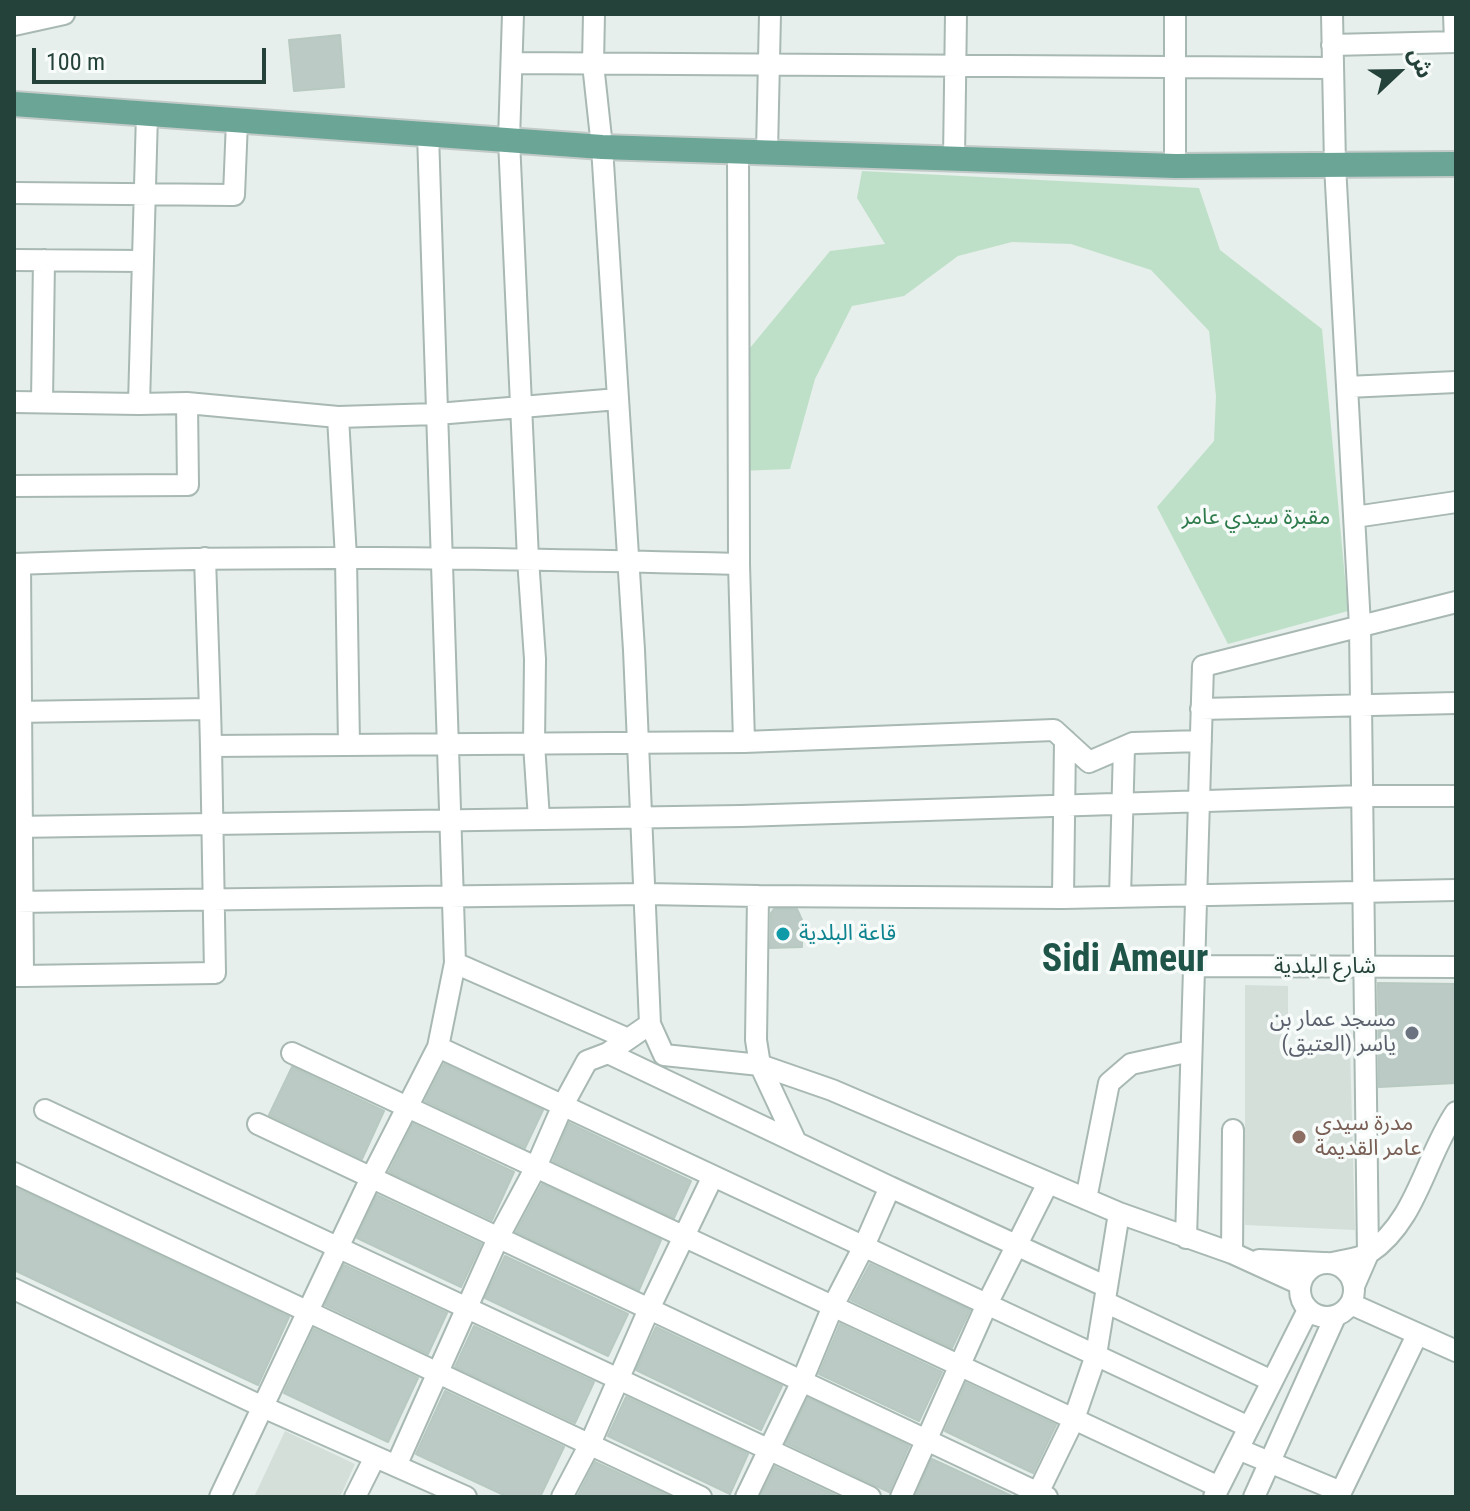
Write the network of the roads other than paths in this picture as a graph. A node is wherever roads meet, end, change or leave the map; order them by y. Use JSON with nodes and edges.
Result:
{"nodes":[{"id":1,"x":64,"y":14,"type":"edge"},
{"id":2,"x":513,"y":14,"type":"edge"},
{"id":3,"x":594,"y":14,"type":"edge"},
{"id":4,"x":770,"y":14,"type":"edge"},
{"id":5,"x":956,"y":14,"type":"edge"},
{"id":6,"x":1175,"y":14,"type":"edge"},
{"id":7,"x":1332,"y":14,"type":"edge"},
{"id":8,"x":1454,"y":14,"type":"edge"},
{"id":9,"x":14,"y":25,"type":"edge"},
{"id":10,"x":1456,"y":42,"type":"edge"},
{"id":11,"x":1332,"y":45,"type":"junction"},
{"id":12,"x":513,"y":63,"type":"junction"},
{"id":13,"x":593,"y":64,"type":"junction"},
{"id":14,"x":768,"y":65,"type":"junction"},
{"id":15,"x":957,"y":66,"type":"junction"},
{"id":16,"x":1175,"y":67,"type":"junction"},
{"id":17,"x":1333,"y":68,"type":"junction"},
{"id":18,"x":14,"y":104,"type":"edge"},
{"id":19,"x":147,"y":114,"type":"junction"},
{"id":20,"x":237,"y":121,"type":"junction"},
{"id":21,"x":428,"y":134,"type":"junction"},
{"id":22,"x":509,"y":140,"type":"junction"},
{"id":23,"x":602,"y":147,"type":"junction"},
{"id":24,"x":738,"y":151,"type":"junction"},
{"id":25,"x":767,"y":152,"type":"junction"},
{"id":26,"x":954,"y":158,"type":"junction"},
{"id":27,"x":1456,"y":164,"type":"edge"},
{"id":28,"x":1335,"y":165,"type":"junction"},
{"id":29,"x":1175,"y":166,"type":"junction"},
{"id":30,"x":14,"y":193,"type":"edge"},
{"id":31,"x":145,"y":193,"type":"junction"},
{"id":32,"x":14,"y":260,"type":"edge"},
{"id":33,"x":44,"y":260,"type":"junction"},
{"id":34,"x":143,"y":261,"type":"junction"},
{"id":35,"x":1456,"y":382,"type":"edge"},
{"id":36,"x":1347,"y":387,"type":"junction"},
{"id":37,"x":618,"y":399,"type":"junction"},
{"id":38,"x":14,"y":402,"type":"edge"},
{"id":39,"x":42,"y":402,"type":"junction"},
{"id":40,"x":187,"y":403,"type":"junction"},
{"id":41,"x":139,"y":404,"type":"junction"},
{"id":42,"x":521,"y":407,"type":"junction"},
{"id":43,"x":437,"y":414,"type":"junction"},
{"id":44,"x":338,"y":417,"type":"junction"},
{"id":45,"x":14,"y":486,"type":"edge"},
{"id":46,"x":1456,"y":502,"type":"edge"},
{"id":47,"x":1355,"y":517,"type":"junction"},
{"id":48,"x":205,"y":558,"type":"junction"},
{"id":49,"x":346,"y":558,"type":"junction"},
{"id":50,"x":441,"y":559,"type":"junction"},
{"id":51,"x":528,"y":559,"type":"junction"},
{"id":52,"x":629,"y":561,"type":"junction"},
{"id":53,"x":17,"y":564,"type":"edge"},
{"id":54,"x":739,"y":564,"type":"junction"},
{"id":55,"x":1456,"y":602,"type":"edge"},
{"id":56,"x":1360,"y":626,"type":"junction"},
{"id":57,"x":1456,"y":703,"type":"edge"},
{"id":58,"x":1361,"y":706,"type":"junction"},
{"id":59,"x":210,"y":709,"type":"junction"},
{"id":60,"x":1201,"y":709,"type":"junction"},
{"id":61,"x":17,"y":712,"type":"edge"},
{"id":62,"x":1065,"y":740,"type":"junction"},
{"id":63,"x":1201,"y":741,"type":"junction"},
{"id":64,"x":744,"y":742,"type":"junction"},
{"id":65,"x":534,"y":744,"type":"junction"},
{"id":66,"x":638,"y":744,"type":"junction"},
{"id":67,"x":349,"y":745,"type":"junction"},
{"id":68,"x":447,"y":745,"type":"junction"},
{"id":69,"x":211,"y":746,"type":"junction"},
{"id":70,"x":1124,"y":747,"type":"junction"},
{"id":71,"x":1362,"y":796,"type":"junction"},
{"id":72,"x":1456,"y":796,"type":"edge"},
{"id":73,"x":1199,"y":802,"type":"junction"},
{"id":74,"x":1123,"y":804,"type":"junction"},
{"id":75,"x":1064,"y":806,"type":"junction"},
{"id":76,"x":642,"y":818,"type":"junction"},
{"id":77,"x":539,"y":819,"type":"junction"},
{"id":78,"x":450,"y":821,"type":"junction"},
{"id":79,"x":211,"y":825,"type":"junction"},
{"id":80,"x":18,"y":827,"type":"edge"},
{"id":81,"x":1456,"y":890,"type":"edge"},
{"id":82,"x":1364,"y":892,"type":"junction"},
{"id":83,"x":645,"y":894,"type":"junction"},
{"id":84,"x":758,"y":896,"type":"junction"},
{"id":85,"x":1196,"y":896,"type":"junction"},
{"id":86,"x":453,"y":897,"type":"junction"},
{"id":87,"x":1120,"y":897,"type":"junction"},
{"id":88,"x":1063,"y":898,"type":"junction"},
{"id":89,"x":215,"y":900,"type":"junction"},
{"id":90,"x":18,"y":902,"type":"edge"},
{"id":91,"x":455,"y":963,"type":"junction"},
{"id":92,"x":1194,"y":966,"type":"junction"},
{"id":93,"x":1364,"y":967,"type":"junction"},
{"id":94,"x":1456,"y":967,"type":"edge"},
{"id":95,"x":19,"y":976,"type":"edge"},
{"id":96,"x":650,"y":1024,"type":"junction"},
{"id":97,"x":628,"y":1039,"type":"junction"},
{"id":98,"x":438,"y":1047,"type":"junction"},
{"id":99,"x":1191,"y":1051,"type":"junction"},
{"id":100,"x":292,"y":1053,"type":"dead end"},
{"id":101,"x":608,"y":1053,"type":"junction"},
{"id":102,"x":760,"y":1065,"type":"junction"},
{"id":103,"x":563,"y":1105,"type":"junction"},
{"id":104,"x":408,"y":1107,"type":"junction"},
{"id":105,"x":45,"y":1110,"type":"dead end"},
{"id":106,"x":1456,"y":1112,"type":"edge"},
{"id":107,"x":258,"y":1124,"type":"dead end"},
{"id":108,"x":1233,"y":1130,"type":"dead end"},
{"id":109,"x":796,"y":1142,"type":"junction"},
{"id":110,"x":536,"y":1167,"type":"junction"},
{"id":111,"x":14,"y":1173,"type":"edge"},
{"id":112,"x":713,"y":1176,"type":"junction"},
{"id":113,"x":371,"y":1178,"type":"junction"},
{"id":114,"x":1048,"y":1183,"type":"junction"},
{"id":115,"x":890,"y":1187,"type":"junction"},
{"id":116,"x":1086,"y":1199,"type":"junction"},
{"id":117,"x":1119,"y":1213,"type":"junction"},
{"id":118,"x":685,"y":1237,"type":"junction"},
{"id":119,"x":498,"y":1238,"type":"junction"},
{"id":120,"x":1186,"y":1238,"type":"junction"},
{"id":121,"x":1015,"y":1245,"type":"junction"},
{"id":122,"x":864,"y":1246,"type":"junction"},
{"id":123,"x":339,"y":1248,"type":"junction"},
{"id":124,"x":1368,"y":1254,"type":"junction"},
{"id":125,"x":1239,"y":1256,"type":"junction"},
{"id":126,"x":1328,"y":1263,"type":"junction"},
{"id":127,"x":1300,"y":1284,"type":"junction"},
{"id":128,"x":14,"y":1289,"type":"edge"},
{"id":129,"x":1106,"y":1295,"type":"junction"},
{"id":130,"x":1347,"y":1302,"type":"junction"},
{"id":131,"x":987,"y":1304,"type":"junction"},
{"id":132,"x":833,"y":1306,"type":"junction"},
{"id":133,"x":468,"y":1308,"type":"junction"},
{"id":134,"x":649,"y":1309,"type":"junction"},
{"id":135,"x":1308,"y":1310,"type":"junction"},
{"id":136,"x":309,"y":1312,"type":"junction"},
{"id":137,"x":1417,"y":1335,"type":"junction"},
{"id":138,"x":1456,"y":1351,"type":"edge"},
{"id":139,"x":1096,"y":1355,"type":"junction"},
{"id":140,"x":961,"y":1366,"type":"junction"},
{"id":141,"x":438,"y":1373,"type":"junction"},
{"id":142,"x":618,"y":1379,"type":"junction"},
{"id":143,"x":802,"y":1381,"type":"junction"},
{"id":144,"x":1272,"y":1381,"type":"junction"},
{"id":145,"x":263,"y":1407,"type":"junction"},
{"id":146,"x":1074,"y":1419,"type":"junction"},
{"id":147,"x":1249,"y":1427,"type":"junction"},
{"id":148,"x":926,"y":1440,"type":"junction"},
{"id":149,"x":590,"y":1444,"type":"junction"},
{"id":150,"x":1238,"y":1449,"type":"junction"},
{"id":151,"x":770,"y":1450,"type":"junction"},
{"id":152,"x":375,"y":1457,"type":"junction"},
{"id":153,"x":1270,"y":1462,"type":"junction"},
{"id":154,"x":396,"y":1466,"type":"junction"},
{"id":155,"x":1217,"y":1492,"type":"edge"},
{"id":156,"x":1041,"y":1496,"type":"edge"},
{"id":157,"x":220,"y":1497,"type":"edge"},
{"id":158,"x":355,"y":1497,"type":"edge"},
{"id":159,"x":466,"y":1497,"type":"edge"},
{"id":160,"x":562,"y":1497,"type":"edge"},
{"id":161,"x":701,"y":1497,"type":"edge"},
{"id":162,"x":746,"y":1497,"type":"edge"},
{"id":163,"x":870,"y":1497,"type":"edge"},
{"id":164,"x":901,"y":1497,"type":"edge"},
{"id":165,"x":1254,"y":1497,"type":"edge"}],
"edges":[{"from":1,"to":9,"type":"street"},
{"from":2,"to":12,"type":"street"},
{"from":3,"to":13,"type":"street"},
{"from":4,"to":14,"type":"street"},
{"from":5,"to":15,"type":"street"},
{"from":6,"to":16,"type":"street"},
{"from":7,"to":11,"type":"street"},
{"from":8,"to":10,"type":"street"},
{"from":10,"to":11,"type":"street"},
{"from":11,"to":17,"type":"street"},
{"from":12,"to":13,"type":"street"},
{"from":12,"to":22,"type":"street"},
{"from":13,"to":14,"type":"street"},
{"from":13,"to":23,"type":"street"},
{"from":14,"to":15,"type":"street"},
{"from":14,"to":25,"type":"street"},
{"from":15,"to":16,"type":"street"},
{"from":15,"to":26,"type":"street"},
{"from":16,"to":17,"type":"street"},
{"from":16,"to":29,"type":"street"},
{"from":17,"to":28,"type":"street"},
{"from":18,"to":19,"type":"main road"},
{"from":19,"to":20,"type":"main road"},
{"from":19,"to":31,"type":"street"},
{"from":20,"to":21,"type":"main road"},
{"from":20,"to":31,"type":"street"},
{"from":21,"to":22,"type":"main road"},
{"from":21,"to":43,"type":"street"},
{"from":22,"to":23,"type":"main road"},
{"from":22,"to":42,"type":"street"},
{"from":23,"to":24,"type":"main road"},
{"from":23,"to":37,"type":"street"},
{"from":24,"to":25,"type":"main road"},
{"from":24,"to":54,"type":"street"},
{"from":25,"to":26,"type":"main road"},
{"from":26,"to":29,"type":"main road"},
{"from":27,"to":28,"type":"main road"},
{"from":28,"to":29,"type":"main road"},
{"from":28,"to":36,"type":"street"},
{"from":30,"to":31,"type":"street"},
{"from":31,"to":34,"type":"street"},
{"from":32,"to":33,"type":"street"},
{"from":33,"to":34,"type":"street"},
{"from":33,"to":39,"type":"street"},
{"from":34,"to":41,"type":"street"},
{"from":35,"to":36,"type":"street"},
{"from":36,"to":47,"type":"street"},
{"from":37,"to":42,"type":"street"},
{"from":37,"to":52,"type":"street"},
{"from":38,"to":39,"type":"street"},
{"from":39,"to":41,"type":"street"},
{"from":40,"to":41,"type":"street"},
{"from":40,"to":44,"type":"street"},
{"from":40,"to":45,"type":"street"},
{"from":42,"to":43,"type":"street"},
{"from":42,"to":51,"type":"street"},
{"from":43,"to":44,"type":"street"},
{"from":43,"to":50,"type":"street"},
{"from":44,"to":49,"type":"street"},
{"from":46,"to":47,"type":"street"},
{"from":47,"to":56,"type":"street"},
{"from":48,"to":49,"type":"street"},
{"from":48,"to":53,"type":"street"},
{"from":48,"to":59,"type":"street"},
{"from":49,"to":50,"type":"street"},
{"from":49,"to":67,"type":"street"},
{"from":50,"to":51,"type":"street"},
{"from":50,"to":68,"type":"street"},
{"from":51,"to":52,"type":"street"},
{"from":51,"to":65,"type":"street"},
{"from":52,"to":54,"type":"street"},
{"from":52,"to":66,"type":"street"},
{"from":53,"to":61,"type":"street"},
{"from":54,"to":64,"type":"street"},
{"from":55,"to":56,"type":"street"},
{"from":56,"to":58,"type":"street"},
{"from":56,"to":60,"type":"street"},
{"from":57,"to":58,"type":"street"},
{"from":58,"to":60,"type":"street"},
{"from":58,"to":71,"type":"street"},
{"from":59,"to":61,"type":"street"},
{"from":59,"to":69,"type":"street"},
{"from":60,"to":63,"type":"street"},
{"from":61,"to":80,"type":"street"},
{"from":62,"to":64,"type":"street"},
{"from":62,"to":70,"type":"street"},
{"from":62,"to":75,"type":"street"},
{"from":63,"to":70,"type":"street"},
{"from":63,"to":73,"type":"street"},
{"from":64,"to":66,"type":"street"},
{"from":65,"to":66,"type":"street"},
{"from":65,"to":68,"type":"street"},
{"from":65,"to":77,"type":"street"},
{"from":66,"to":76,"type":"street"},
{"from":67,"to":68,"type":"street"},
{"from":67,"to":69,"type":"street"},
{"from":68,"to":78,"type":"street"},
{"from":69,"to":79,"type":"street"},
{"from":70,"to":74,"type":"street"},
{"from":71,"to":72,"type":"street"},
{"from":71,"to":73,"type":"street"},
{"from":71,"to":82,"type":"street"},
{"from":73,"to":74,"type":"street"},
{"from":73,"to":85,"type":"street"},
{"from":74,"to":75,"type":"street"},
{"from":74,"to":87,"type":"street"},
{"from":75,"to":76,"type":"street"},
{"from":75,"to":88,"type":"street"},
{"from":76,"to":77,"type":"street"},
{"from":76,"to":83,"type":"street"},
{"from":77,"to":78,"type":"street"},
{"from":78,"to":79,"type":"street"},
{"from":78,"to":86,"type":"street"},
{"from":79,"to":80,"type":"street"},
{"from":79,"to":89,"type":"street"},
{"from":80,"to":90,"type":"street"},
{"from":81,"to":82,"type":"street"},
{"from":82,"to":85,"type":"street"},
{"from":82,"to":93,"type":"street"},
{"from":83,"to":84,"type":"street"},
{"from":83,"to":86,"type":"street"},
{"from":83,"to":96,"type":"street"},
{"from":84,"to":88,"type":"street"},
{"from":84,"to":102,"type":"street"},
{"from":85,"to":87,"type":"street"},
{"from":85,"to":92,"type":"street"},
{"from":86,"to":89,"type":"street"},
{"from":86,"to":91,"type":"street"},
{"from":87,"to":88,"type":"street"},
{"from":89,"to":90,"type":"street"},
{"from":89,"to":95,"type":"street"},
{"from":90,"to":95,"type":"street"},
{"from":91,"to":97,"type":"street"},
{"from":91,"to":98,"type":"street"},
{"from":92,"to":93,"type":"street","name":"شارع البلدية"},
{"from":92,"to":99,"type":"street"},
{"from":93,"to":94,"type":"street","name":"شارع البلدية"},
{"from":93,"to":124,"type":"street"},
{"from":96,"to":97,"type":"street"},
{"from":96,"to":102,"type":"street"},
{"from":97,"to":101,"type":"street"},
{"from":98,"to":103,"type":"street"},
{"from":98,"to":104,"type":"street"},
{"from":99,"to":116,"type":"street"},
{"from":99,"to":120,"type":"street"},
{"from":100,"to":104,"type":"street"},
{"from":101,"to":103,"type":"street"},
{"from":101,"to":109,"type":"street"},
{"from":102,"to":109,"type":"street"},
{"from":102,"to":114,"type":"street"},
{"from":103,"to":110,"type":"street"},
{"from":103,"to":112,"type":"street"},
{"from":104,"to":110,"type":"street"},
{"from":104,"to":113,"type":"street"},
{"from":105,"to":123,"type":"street"},
{"from":106,"to":124,"type":"street"},
{"from":107,"to":113,"type":"street"},
{"from":108,"to":125,"type":"street"},
{"from":109,"to":115,"type":"street"},
{"from":110,"to":118,"type":"street"},
{"from":110,"to":119,"type":"street"},
{"from":111,"to":136,"type":"street"},
{"from":112,"to":118,"type":"street"},
{"from":112,"to":122,"type":"street"},
{"from":113,"to":119,"type":"street"},
{"from":113,"to":123,"type":"street"},
{"from":114,"to":116,"type":"street"},
{"from":114,"to":121,"type":"street"},
{"from":115,"to":121,"type":"street"},
{"from":115,"to":122,"type":"street"},
{"from":116,"to":117,"type":"street"},
{"from":117,"to":120,"type":"street"},
{"from":117,"to":129,"type":"street"},
{"from":118,"to":132,"type":"street"},
{"from":118,"to":134,"type":"street"},
{"from":119,"to":133,"type":"street"},
{"from":119,"to":134,"type":"street"},
{"from":120,"to":125,"type":"street"},
{"from":121,"to":129,"type":"street"},
{"from":121,"to":131,"type":"street"},
{"from":122,"to":131,"type":"street"},
{"from":122,"to":132,"type":"street"},
{"from":123,"to":133,"type":"street"},
{"from":123,"to":136,"type":"street"},
{"from":124,"to":126,"type":"street"},
{"from":124,"to":130,"type":"street"},
{"from":125,"to":126,"type":"street"},
{"from":125,"to":127,"type":"street"},
{"from":126,"to":127,"type":"street"},
{"from":126,"to":130,"type":"street"},
{"from":127,"to":135,"type":"street"},
{"from":128,"to":145,"type":"street"},
{"from":129,"to":139,"type":"street"},
{"from":129,"to":144,"type":"street"},
{"from":130,"to":135,"type":"street"},
{"from":130,"to":137,"type":"street"},
{"from":130,"to":153,"type":"street"},
{"from":131,"to":139,"type":"street"},
{"from":131,"to":140,"type":"street"},
{"from":132,"to":140,"type":"street"},
{"from":132,"to":143,"type":"street"},
{"from":133,"to":141,"type":"street"},
{"from":133,"to":142,"type":"street"},
{"from":134,"to":142,"type":"street"},
{"from":134,"to":143,"type":"street"},
{"from":135,"to":144,"type":"street"},
{"from":136,"to":141,"type":"street"},
{"from":136,"to":145,"type":"street"},
{"from":137,"to":138,"type":"street"},
{"from":137,"to":153,"type":"street"},
{"from":139,"to":146,"type":"street"},
{"from":139,"to":147,"type":"street"},
{"from":140,"to":146,"type":"street"},
{"from":140,"to":148,"type":"street"},
{"from":141,"to":149,"type":"street"},
{"from":141,"to":154,"type":"street"},
{"from":142,"to":149,"type":"street"},
{"from":142,"to":151,"type":"street"},
{"from":143,"to":148,"type":"street"},
{"from":143,"to":151,"type":"street"},
{"from":144,"to":147,"type":"street"},
{"from":145,"to":152,"type":"street"},
{"from":145,"to":157,"type":"street"},
{"from":146,"to":155,"type":"street"},
{"from":146,"to":156,"type":"street"},
{"from":147,"to":150,"type":"street"},
{"from":148,"to":156,"type":"street"},
{"from":148,"to":164,"type":"street"},
{"from":149,"to":160,"type":"street"},
{"from":149,"to":161,"type":"street"},
{"from":150,"to":153,"type":"street"},
{"from":150,"to":155,"type":"street"},
{"from":151,"to":162,"type":"street"},
{"from":151,"to":163,"type":"street"},
{"from":152,"to":154,"type":"street"},
{"from":152,"to":158,"type":"street"},
{"from":153,"to":165,"type":"street"},
{"from":154,"to":159,"type":"street"}]}
